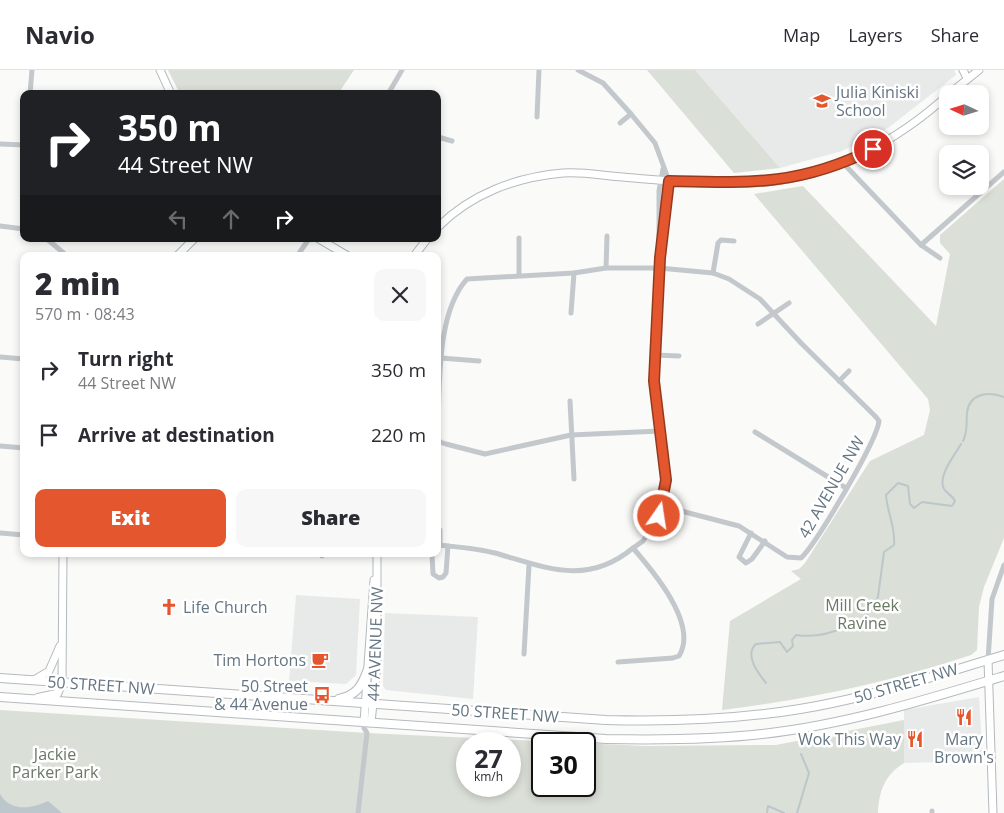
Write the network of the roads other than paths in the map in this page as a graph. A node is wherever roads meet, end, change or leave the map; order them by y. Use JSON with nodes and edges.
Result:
{"nodes":[{"id":1,"x":32,"y":70,"type":"edge"},
{"id":2,"x":160,"y":70,"type":"edge"},
{"id":3,"x":402,"y":70,"type":"edge"},
{"id":4,"x":539,"y":70,"type":"edge"},
{"id":5,"x":578,"y":70,"type":"edge"},
{"id":6,"x":963,"y":70,"type":"edge"},
{"id":7,"x":979,"y":70,"type":"edge"},
{"id":8,"x":967,"y":78,"type":"junction"},
{"id":9,"x":959,"y":85,"type":"edge"},
{"id":10,"x":30,"y":90,"type":"edge"},
{"id":11,"x":169,"y":90,"type":"edge"},
{"id":12,"x":390,"y":90,"type":"edge"},
{"id":13,"x":939,"y":103,"type":"edge"},
{"id":14,"x":631,"y":114,"type":"junction"},
{"id":15,"x":537,"y":117,"type":"dead end"},
{"id":16,"x":620,"y":124,"type":"dead end"},
{"id":17,"x":441,"y":138,"type":"edge"},
{"id":18,"x":452,"y":141,"type":"dead end"},
{"id":19,"x":0,"y":144,"type":"edge"},
{"id":20,"x":20,"y":145,"type":"edge"},
{"id":21,"x":843,"y":163,"type":"junction"},
{"id":22,"x":664,"y":169,"type":"junction"},
{"id":23,"x":1004,"y":172,"type":"edge"},
{"id":24,"x":660,"y":180,"type":"junction"},
{"id":25,"x":669,"y":181,"type":"junction"},
{"id":26,"x":989,"y":185,"type":"edge"},
{"id":27,"x":977,"y":195,"type":"edge"},
{"id":28,"x":441,"y":224,"type":"edge"},
{"id":29,"x":0,"y":226,"type":"edge"},
{"id":30,"x":20,"y":229,"type":"edge"},
{"id":31,"x":607,"y":236,"type":"dead end"},
{"id":32,"x":520,"y":238,"type":"dead end"},
{"id":33,"x":734,"y":241,"type":"dead end"},
{"id":34,"x":51,"y":242,"type":"edge"},
{"id":35,"x":191,"y":242,"type":"edge"},
{"id":36,"x":324,"y":242,"type":"edge"},
{"id":37,"x":425,"y":242,"type":"edge"},
{"id":38,"x":921,"y":245,"type":"junction"},
{"id":39,"x":62,"y":252,"type":"edge"},
{"id":40,"x":181,"y":252,"type":"edge"},
{"id":41,"x":341,"y":252,"type":"edge"},
{"id":42,"x":417,"y":252,"type":"edge"},
{"id":43,"x":660,"y":258,"type":"junction"},
{"id":44,"x":940,"y":258,"type":"dead end"},
{"id":45,"x":606,"y":268,"type":"junction"},
{"id":46,"x":659,"y":268,"type":"junction"},
{"id":47,"x":574,"y":273,"type":"junction"},
{"id":48,"x":713,"y":274,"type":"junction"},
{"id":49,"x":519,"y":275,"type":"junction"},
{"id":50,"x":789,"y":303,"type":"dead end"},
{"id":51,"x":571,"y":313,"type":"dead end"},
{"id":52,"x":774,"y":315,"type":"junction"},
{"id":53,"x":758,"y":324,"type":"dead end"},
{"id":54,"x":655,"y":355,"type":"junction"},
{"id":55,"x":679,"y":356,"type":"dead end"},
{"id":56,"x":0,"y":357,"type":"edge"},
{"id":57,"x":441,"y":358,"type":"joint"},
{"id":58,"x":20,"y":359,"type":"edge"},
{"id":59,"x":479,"y":361,"type":"dead end"},
{"id":60,"x":850,"y":371,"type":"dead end"},
{"id":61,"x":839,"y":382,"type":"junction"},
{"id":62,"x":570,"y":401,"type":"dead end"},
{"id":63,"x":660,"y":431,"type":"junction"},
{"id":64,"x":755,"y":432,"type":"dead end"},
{"id":65,"x":571,"y":435,"type":"junction"},
{"id":66,"x":441,"y":441,"type":"edge"},
{"id":67,"x":0,"y":446,"type":"edge"},
{"id":68,"x":20,"y":448,"type":"edge"},
{"id":69,"x":485,"y":454,"type":"junction"},
{"id":70,"x":485,"y":461,"type":"dead end"},
{"id":71,"x":574,"y":479,"type":"dead end"},
{"id":72,"x":846,"y":488,"type":"junction"},
{"id":73,"x":662,"y":506,"type":"junction"},
{"id":74,"x":0,"y":533,"type":"edge"},
{"id":75,"x":751,"y":533,"type":"junction"},
{"id":76,"x":20,"y":535,"type":"edge"},
{"id":77,"x":764,"y":541,"type":"junction"},
{"id":78,"x":441,"y":545,"type":"edge"},
{"id":79,"x":448,"y":546,"type":"junction"},
{"id":80,"x":633,"y":548,"type":"junction"},
{"id":81,"x":63,"y":557,"type":"edge"},
{"id":82,"x":377,"y":557,"type":"edge"},
{"id":83,"x":377,"y":557,"type":"edge"},
{"id":84,"x":432,"y":557,"type":"edge"},
{"id":85,"x":529,"y":564,"type":"junction"},
{"id":86,"x":1003,"y":568,"type":"edge"},
{"id":87,"x":62,"y":644,"type":"junction"},
{"id":88,"x":524,"y":654,"type":"dead end"},
{"id":89,"x":1004,"y":655,"type":"edge"},
{"id":90,"x":988,"y":660,"type":"junction"},
{"id":91,"x":618,"y":662,"type":"dead end"},
{"id":92,"x":368,"y":669,"type":"junction"},
{"id":93,"x":1004,"y":676,"type":"edge"},
{"id":94,"x":0,"y":678,"type":"edge"},
{"id":95,"x":34,"y":680,"type":"junction"},
{"id":96,"x":987,"y":681,"type":"junction"},
{"id":97,"x":62,"y":682,"type":"junction"},
{"id":98,"x":0,"y":697,"type":"edge"},
{"id":99,"x":29,"y":700,"type":"junction"},
{"id":100,"x":331,"y":701,"type":"junction"},
{"id":101,"x":370,"y":703,"type":"junction"},
{"id":102,"x":368,"y":722,"type":"junction"},
{"id":103,"x":358,"y":813,"type":"edge"},
{"id":104,"x":993,"y":813,"type":"edge"}],
"edges":[{"from":1,"to":10,"type":"street"},
{"from":2,"to":11,"type":"street"},
{"from":3,"to":12,"type":"street"},
{"from":4,"to":15,"type":"street"},
{"from":5,"to":14,"type":"street"},
{"from":6,"to":8,"type":"street"},
{"from":7,"to":8,"type":"street"},
{"from":8,"to":9,"type":"street"},
{"from":13,"to":21,"type":"street"},
{"from":14,"to":16,"type":"street"},
{"from":14,"to":22,"type":"street"},
{"from":17,"to":18,"type":"street"},
{"from":19,"to":20,"type":"street"},
{"from":21,"to":25,"type":"street"},
{"from":21,"to":38,"type":"street"},
{"from":22,"to":24,"type":"street"},
{"from":22,"to":25,"type":"street"},
{"from":23,"to":26,"type":"street"},
{"from":24,"to":25,"type":"street"},
{"from":24,"to":28,"type":"street"},
{"from":24,"to":43,"type":"street"},
{"from":25,"to":43,"type":"street"},
{"from":27,"to":38,"type":"street"},
{"from":29,"to":30,"type":"street"},
{"from":31,"to":45,"type":"street"},
{"from":32,"to":49,"type":"street"},
{"from":33,"to":48,"type":"street"},
{"from":34,"to":39,"type":"street"},
{"from":35,"to":40,"type":"street"},
{"from":36,"to":41,"type":"street"},
{"from":37,"to":42,"type":"street"},
{"from":38,"to":44,"type":"street"},
{"from":43,"to":46,"type":"street"},
{"from":45,"to":46,"type":"street"},
{"from":45,"to":47,"type":"street"},
{"from":46,"to":48,"type":"street"},
{"from":46,"to":54,"type":"street"},
{"from":47,"to":49,"type":"street"},
{"from":47,"to":51,"type":"street"},
{"from":48,"to":52,"type":"street"},
{"from":49,"to":57,"type":"street"},
{"from":50,"to":52,"type":"street"},
{"from":52,"to":53,"type":"street"},
{"from":52,"to":61,"type":"street"},
{"from":54,"to":55,"type":"street"},
{"from":54,"to":63,"type":"street"},
{"from":56,"to":58,"type":"street"},
{"from":57,"to":59,"type":"street"},
{"from":60,"to":61,"type":"street"},
{"from":61,"to":72,"type":"street","name":"42 AVENUE NW"},
{"from":62,"to":65,"type":"street"},
{"from":63,"to":65,"type":"street"},
{"from":63,"to":73,"type":"street"},
{"from":64,"to":72,"type":"street"},
{"from":65,"to":69,"type":"street"},
{"from":65,"to":71,"type":"street"},
{"from":66,"to":69,"type":"street"},
{"from":67,"to":68,"type":"street"},
{"from":69,"to":70,"type":"street"},
{"from":72,"to":77,"type":"street","name":"42 AVENUE NW"},
{"from":73,"to":75,"type":"street"},
{"from":73,"to":80,"type":"street"},
{"from":74,"to":76,"type":"street"},
{"from":75,"to":77,"type":"street"},
{"from":75,"to":77,"type":"street"},
{"from":78,"to":79,"type":"street"},
{"from":79,"to":84,"type":"street"},
{"from":79,"to":85,"type":"street"},
{"from":80,"to":85,"type":"street"},
{"from":80,"to":91,"type":"street"},
{"from":81,"to":87,"type":"street"},
{"from":82,"to":92,"type":"street","name":"44 AVENUE NW"},
{"from":83,"to":101,"type":"street","name":"44 AVENUE NW"},
{"from":85,"to":88,"type":"street"},
{"from":86,"to":90,"type":"street"},
{"from":87,"to":95,"type":"street"},
{"from":87,"to":97,"type":"street"},
{"from":89,"to":90,"type":"main road","name":"50 STREET NW"},
{"from":90,"to":96,"type":"street"},
{"from":90,"to":101,"type":"main road","name":"50 STREET NW"},
{"from":92,"to":100,"type":"main road"},
{"from":92,"to":101,"type":"street","name":"44 AVENUE NW"},
{"from":93,"to":96,"type":"main road","name":"50 STREET NW"},
{"from":94,"to":95,"type":"main road","name":"50 STREET NW"},
{"from":95,"to":97,"type":"main road","name":"50 STREET NW"},
{"from":96,"to":102,"type":"main road","name":"50 STREET NW"},
{"from":96,"to":104,"type":"street"},
{"from":97,"to":99,"type":"main road"},
{"from":97,"to":100,"type":"main road","name":"50 STREET NW"},
{"from":98,"to":99,"type":"main road","name":"50 STREET NW"},
{"from":99,"to":102,"type":"main road","name":"50 STREET NW"},
{"from":100,"to":101,"type":"main road","name":"50 STREET NW"},
{"from":101,"to":102,"type":"street","name":"44 AVENUE NW"},
{"from":102,"to":103,"type":"street","name":"44 AVENUE NW"}]}
